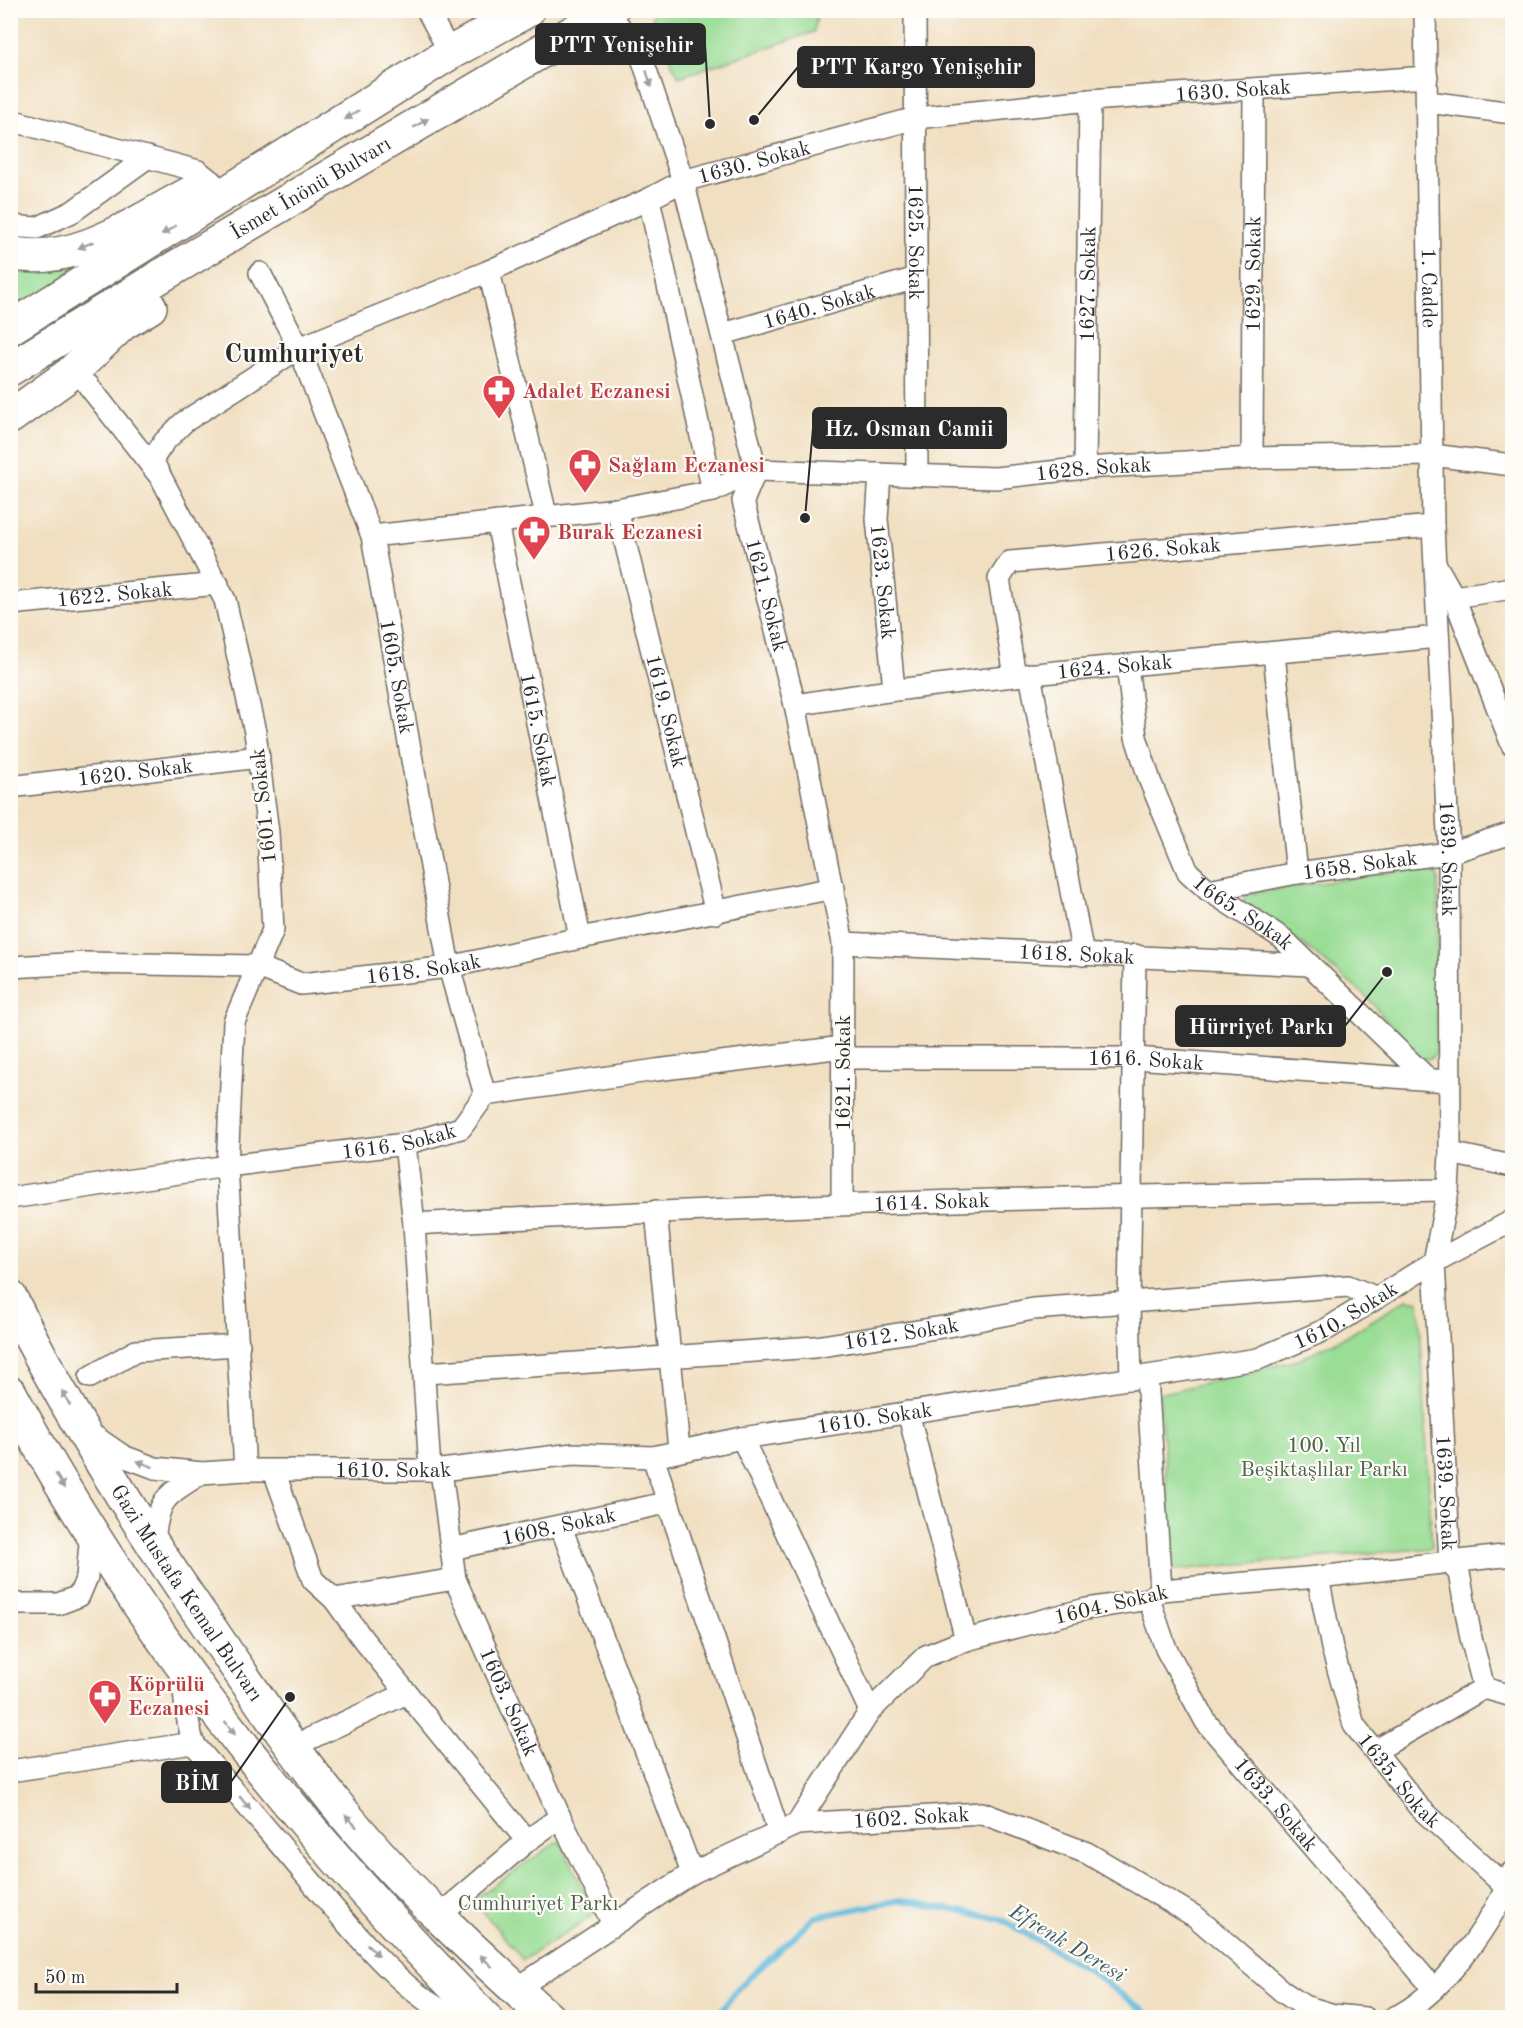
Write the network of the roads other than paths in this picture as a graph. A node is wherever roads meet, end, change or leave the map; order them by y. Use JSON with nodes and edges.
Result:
{"nodes":[{"id":1,"x":427,"y":10,"type":"edge"},
{"id":2,"x":528,"y":10,"type":"edge"},
{"id":3,"x":915,"y":10,"type":"edge"},
{"id":4,"x":1425,"y":10,"type":"edge"},
{"id":5,"x":606,"y":11,"type":"edge"},
{"id":6,"x":450,"y":53,"type":"junction"},
{"id":7,"x":1427,"y":76,"type":"junction"},
{"id":8,"x":1254,"y":89,"type":"junction"},
{"id":9,"x":1090,"y":100,"type":"junction"},
{"id":10,"x":1428,"y":102,"type":"junction"},
{"id":11,"x":1512,"y":113,"type":"edge"},
{"id":12,"x":916,"y":118,"type":"junction"},
{"id":13,"x":10,"y":120,"type":"edge"},
{"id":14,"x":310,"y":142,"type":"junction"},
{"id":15,"x":148,"y":157,"type":"junction"},
{"id":16,"x":683,"y":181,"type":"junction"},
{"id":17,"x":212,"y":182,"type":"junction"},
{"id":18,"x":320,"y":183,"type":"junction"},
{"id":19,"x":649,"y":199,"type":"junction"},
{"id":20,"x":10,"y":226,"type":"edge"},
{"id":21,"x":10,"y":253,"type":"edge"},
{"id":22,"x":489,"y":271,"type":"junction"},
{"id":23,"x":260,"y":273,"type":"dead end"},
{"id":24,"x":916,"y":278,"type":"junction"},
{"id":25,"x":122,"y":324,"type":"junction"},
{"id":26,"x":10,"y":328,"type":"edge"},
{"id":27,"x":723,"y":334,"type":"junction"},
{"id":28,"x":299,"y":348,"type":"junction"},
{"id":29,"x":10,"y":369,"type":"edge"},
{"id":30,"x":88,"y":385,"type":"dead end"},
{"id":31,"x":10,"y":394,"type":"edge"},
{"id":32,"x":10,"y":417,"type":"edge"},
{"id":33,"x":1432,"y":455,"type":"junction"},
{"id":34,"x":1252,"y":458,"type":"junction"},
{"id":35,"x":152,"y":460,"type":"joint"},
{"id":36,"x":1512,"y":465,"type":"edge"},
{"id":37,"x":1085,"y":468,"type":"junction"},
{"id":38,"x":756,"y":470,"type":"junction"},
{"id":39,"x":880,"y":474,"type":"junction"},
{"id":40,"x":916,"y":475,"type":"junction"},
{"id":41,"x":163,"y":481,"type":"junction"},
{"id":42,"x":713,"y":491,"type":"junction"},
{"id":43,"x":617,"y":509,"type":"junction"},
{"id":44,"x":546,"y":515,"type":"junction"},
{"id":45,"x":497,"y":522,"type":"junction"},
{"id":46,"x":1433,"y":526,"type":"junction"},
{"id":47,"x":372,"y":536,"type":"junction"},
{"id":48,"x":1436,"y":564,"type":"junction"},
{"id":49,"x":218,"y":584,"type":"junction"},
{"id":50,"x":1512,"y":588,"type":"edge"},
{"id":51,"x":1454,"y":597,"type":"junction"},
{"id":52,"x":10,"y":604,"type":"edge"},
{"id":53,"x":1438,"y":637,"type":"junction"},
{"id":54,"x":1274,"y":654,"type":"junction"},
{"id":55,"x":1127,"y":665,"type":"junction"},
{"id":56,"x":1023,"y":675,"type":"junction"},
{"id":57,"x":894,"y":688,"type":"junction"},
{"id":58,"x":1505,"y":701,"type":"edge"},
{"id":59,"x":795,"y":705,"type":"junction"},
{"id":60,"x":1512,"y":745,"type":"edge"},
{"id":61,"x":259,"y":757,"type":"junction"},
{"id":62,"x":10,"y":787,"type":"edge"},
{"id":63,"x":1512,"y":833,"type":"edge"},
{"id":64,"x":1449,"y":853,"type":"junction"},
{"id":65,"x":1297,"y":873,"type":"junction"},
{"id":66,"x":834,"y":888,"type":"junction"},
{"id":67,"x":1208,"y":890,"type":"junction"},
{"id":68,"x":716,"y":913,"type":"junction"},
{"id":69,"x":579,"y":938,"type":"junction"},
{"id":70,"x":843,"y":943,"type":"junction"},
{"id":71,"x":1083,"y":955,"type":"junction"},
{"id":72,"x":1135,"y":955,"type":"junction"},
{"id":73,"x":1310,"y":964,"type":"junction"},
{"id":74,"x":256,"y":966,"type":"junction"},
{"id":75,"x":10,"y":967,"type":"edge"},
{"id":76,"x":449,"y":967,"type":"junction"},
{"id":77,"x":843,"y":1052,"type":"junction"},
{"id":78,"x":1135,"y":1058,"type":"junction"},
{"id":79,"x":1438,"y":1080,"type":"junction"},
{"id":80,"x":485,"y":1095,"type":"junction"},
{"id":81,"x":405,"y":1144,"type":"junction"},
{"id":82,"x":1450,"y":1154,"type":"junction"},
{"id":83,"x":227,"y":1166,"type":"junction"},
{"id":84,"x":1512,"y":1166,"type":"edge"},
{"id":85,"x":1448,"y":1190,"type":"junction"},
{"id":86,"x":1133,"y":1195,"type":"junction"},
{"id":87,"x":10,"y":1198,"type":"edge"},
{"id":88,"x":842,"y":1203,"type":"junction"},
{"id":89,"x":656,"y":1211,"type":"junction"},
{"id":90,"x":1512,"y":1221,"type":"edge"},
{"id":91,"x":414,"y":1224,"type":"junction"},
{"id":92,"x":1434,"y":1262,"type":"junction"},
{"id":93,"x":10,"y":1297,"type":"edge"},
{"id":94,"x":1374,"y":1297,"type":"junction"},
{"id":95,"x":1129,"y":1304,"type":"junction"},
{"id":96,"x":239,"y":1345,"type":"junction"},
{"id":97,"x":669,"y":1358,"type":"junction"},
{"id":98,"x":424,"y":1373,"type":"junction"},
{"id":99,"x":90,"y":1377,"type":"dead end"},
{"id":100,"x":1139,"y":1378,"type":"junction"},
{"id":101,"x":10,"y":1394,"type":"edge"},
{"id":102,"x":908,"y":1412,"type":"junction"},
{"id":103,"x":83,"y":1428,"type":"junction"},
{"id":104,"x":742,"y":1438,"type":"junction"},
{"id":105,"x":679,"y":1450,"type":"junction"},
{"id":106,"x":652,"y":1457,"type":"junction"},
{"id":107,"x":245,"y":1470,"type":"junction"},
{"id":108,"x":435,"y":1470,"type":"junction"},
{"id":109,"x":274,"y":1471,"type":"junction"},
{"id":110,"x":202,"y":1473,"type":"junction"},
{"id":111,"x":666,"y":1503,"type":"junction"},
{"id":112,"x":561,"y":1527,"type":"junction"},
{"id":113,"x":91,"y":1533,"type":"junction"},
{"id":114,"x":153,"y":1547,"type":"junction"},
{"id":115,"x":451,"y":1549,"type":"junction"},
{"id":116,"x":1512,"y":1555,"type":"edge"},
{"id":117,"x":1450,"y":1563,"type":"junction"},
{"id":118,"x":1318,"y":1577,"type":"junction"},
{"id":119,"x":455,"y":1579,"type":"junction"},
{"id":120,"x":1155,"y":1594,"type":"junction"},
{"id":121,"x":334,"y":1599,"type":"junction"},
{"id":122,"x":10,"y":1604,"type":"edge"},
{"id":123,"x":966,"y":1640,"type":"junction"},
{"id":124,"x":182,"y":1663,"type":"junction"},
{"id":125,"x":1484,"y":1688,"type":"junction"},
{"id":126,"x":407,"y":1693,"type":"junction"},
{"id":127,"x":1512,"y":1696,"type":"edge"},
{"id":128,"x":870,"y":1711,"type":"junction"},
{"id":129,"x":193,"y":1743,"type":"junction"},
{"id":130,"x":292,"y":1747,"type":"junction"},
{"id":131,"x":1375,"y":1751,"type":"junction"},
{"id":132,"x":10,"y":1771,"type":"edge"},
{"id":133,"x":560,"y":1817,"type":"junction"},
{"id":134,"x":788,"y":1829,"type":"junction"},
{"id":135,"x":527,"y":1841,"type":"junction"},
{"id":136,"x":692,"y":1873,"type":"junction"},
{"id":137,"x":1510,"y":1880,"type":"edge"},
{"id":138,"x":439,"y":1916,"type":"junction"},
{"id":139,"x":613,"y":1924,"type":"junction"},
{"id":140,"x":516,"y":1989,"type":"junction"},
{"id":141,"x":1434,"y":1989,"type":"junction"},
{"id":142,"x":447,"y":2016,"type":"edge"},
{"id":143,"x":547,"y":2016,"type":"edge"},
{"id":144,"x":485,"y":2018,"type":"edge"},
{"id":145,"x":1365,"y":2018,"type":"edge"},
{"id":146,"x":1393,"y":2018,"type":"edge"}],
"edges":[{"from":1,"to":6,"type":"street"},
{"from":2,"to":6,"type":"main road","name":"İsmet İnönü Bulvarı"},
{"from":3,"to":12,"type":"street","name":"1625. Sokak"},
{"from":4,"to":7,"type":"street","name":"1. Cadde"},
{"from":5,"to":16,"type":"street","one_way":true},
{"from":18,"to":5,"type":"main road","name":"İsmet İnönü Bulvarı","one_way":true},
{"from":6,"to":14,"type":"main road","name":"İsmet İnönü Bulvarı","one_way":true},
{"from":7,"to":8,"type":"street","name":"1630. Sokak"},
{"from":7,"to":10,"type":"street","name":"1. Cadde"},
{"from":8,"to":9,"type":"street","name":"1630. Sokak"},
{"from":8,"to":34,"type":"street","name":"1629. Sokak"},
{"from":9,"to":12,"type":"street","name":"1630. Sokak"},
{"from":9,"to":37,"type":"street","name":"1627. Sokak"},
{"from":10,"to":11,"type":"street"},
{"from":10,"to":33,"type":"street","name":"1. Cadde"},
{"from":12,"to":16,"type":"street","name":"1630. Sokak"},
{"from":12,"to":24,"type":"street","name":"1625. Sokak"},
{"from":13,"to":15,"type":"street"},
{"from":14,"to":17,"type":"main road"},
{"from":14,"to":26,"type":"main road","name":"İsmet İnönü Bulvarı","one_way":true},
{"from":15,"to":17,"type":"street"},
{"from":15,"to":20,"type":"street"},
{"from":16,"to":19,"type":"street","name":"1630. Sokak"},
{"from":16,"to":27,"type":"street"},
{"from":17,"to":21,"type":"main road","one_way":true},
{"from":18,"to":25,"type":"main road"},
{"from":18,"to":29,"type":"main road","name":"İsmet İnönü Bulvarı"},
{"from":19,"to":22,"type":"street","name":"1630. Sokak"},
{"from":19,"to":42,"type":"street"},
{"from":22,"to":28,"type":"street","name":"1630. Sokak"},
{"from":22,"to":44,"type":"street"},
{"from":23,"to":28,"type":"street","name":"1605. Sokak"},
{"from":24,"to":27,"type":"street","name":"1640. Sokak"},
{"from":24,"to":40,"type":"street","name":"1625. Sokak"},
{"from":25,"to":31,"type":"main road"},
{"from":25,"to":32,"type":"main road"},
{"from":27,"to":38,"type":"street"},
{"from":28,"to":35,"type":"street","name":"1630. Sokak"},
{"from":28,"to":47,"type":"street","name":"1605. Sokak"},
{"from":30,"to":41,"type":"street"},
{"from":33,"to":34,"type":"street","name":"1628. Sokak"},
{"from":33,"to":36,"type":"street","name":"1628. Sokak"},
{"from":33,"to":46,"type":"street","name":"1. Cadde"},
{"from":34,"to":37,"type":"street","name":"1628. Sokak"},
{"from":35,"to":41,"type":"street","name":"1601. Sokak"},
{"from":37,"to":40,"type":"street","name":"1628. Sokak"},
{"from":38,"to":39,"type":"street","name":"1628. Sokak"},
{"from":38,"to":42,"type":"street"},
{"from":38,"to":59,"type":"street","name":"1621. Sokak"},
{"from":39,"to":40,"type":"street","name":"1628. Sokak"},
{"from":39,"to":57,"type":"street","name":"1623. Sokak"},
{"from":41,"to":49,"type":"street","name":"1601. Sokak"},
{"from":42,"to":43,"type":"street"},
{"from":43,"to":44,"type":"street"},
{"from":43,"to":68,"type":"street","name":"1619. Sokak"},
{"from":44,"to":45,"type":"street"},
{"from":45,"to":47,"type":"street"},
{"from":45,"to":69,"type":"street","name":"1615. Sokak"},
{"from":46,"to":48,"type":"street","name":"1. Cadde"},
{"from":46,"to":56,"type":"street","name":"1626. Sokak"},
{"from":47,"to":76,"type":"street","name":"1605. Sokak"},
{"from":48,"to":51,"type":"street","name":"1. Cadde"},
{"from":48,"to":53,"type":"street","name":"1. Cadde"},
{"from":49,"to":52,"type":"street","name":"1622. Sokak"},
{"from":49,"to":61,"type":"street","name":"1601. Sokak"},
{"from":50,"to":51,"type":"street"},
{"from":51,"to":58,"type":"street","name":"1. Cadde"},
{"from":53,"to":54,"type":"street","name":"1624. Sokak"},
{"from":53,"to":64,"type":"street","name":"1639. Sokak"},
{"from":54,"to":55,"type":"street","name":"1624. Sokak"},
{"from":54,"to":65,"type":"street"},
{"from":55,"to":56,"type":"street","name":"1624. Sokak"},
{"from":55,"to":67,"type":"street","name":"1665. Sokak"},
{"from":56,"to":57,"type":"street","name":"1624. Sokak"},
{"from":56,"to":71,"type":"street"},
{"from":57,"to":59,"type":"street","name":"1624. Sokak"},
{"from":58,"to":60,"type":"street","name":"1. Cadde"},
{"from":59,"to":66,"type":"street","name":"1621. Sokak"},
{"from":61,"to":62,"type":"street","name":"1620. Sokak"},
{"from":61,"to":74,"type":"street","name":"1601. Sokak"},
{"from":63,"to":64,"type":"street","name":"1658. Sokak"},
{"from":64,"to":65,"type":"street","name":"1658. Sokak"},
{"from":64,"to":79,"type":"street","name":"1639. Sokak"},
{"from":65,"to":67,"type":"street","name":"1658. Sokak"},
{"from":66,"to":68,"type":"street","name":"1618. Sokak"},
{"from":66,"to":70,"type":"street","name":"1621. Sokak"},
{"from":67,"to":73,"type":"street","name":"1665. Sokak"},
{"from":68,"to":69,"type":"street","name":"1618. Sokak"},
{"from":69,"to":76,"type":"street","name":"1618. Sokak"},
{"from":70,"to":71,"type":"street","name":"1618. Sokak"},
{"from":70,"to":77,"type":"street","name":"1621. Sokak"},
{"from":71,"to":72,"type":"street","name":"1618. Sokak"},
{"from":72,"to":73,"type":"street","name":"1618. Sokak"},
{"from":72,"to":78,"type":"street","name":"1633. Sokak"},
{"from":73,"to":79,"type":"street","name":"1665. Sokak"},
{"from":74,"to":75,"type":"street","name":"1618. Sokak"},
{"from":74,"to":76,"type":"street","name":"1618. Sokak"},
{"from":74,"to":83,"type":"street","name":"1601. Sokak"},
{"from":76,"to":80,"type":"street","name":"1605. Sokak"},
{"from":77,"to":78,"type":"street","name":"1616. Sokak"},
{"from":77,"to":80,"type":"street","name":"1616. Sokak"},
{"from":77,"to":88,"type":"street","name":"1621. Sokak"},
{"from":78,"to":79,"type":"street","name":"1616. Sokak"},
{"from":78,"to":86,"type":"street","name":"1633. Sokak"},
{"from":79,"to":82,"type":"street","name":"1639. Sokak"},
{"from":80,"to":81,"type":"street","name":"1616. Sokak"},
{"from":81,"to":83,"type":"street","name":"1616. Sokak"},
{"from":81,"to":91,"type":"street","name":"1603. Sokak"},
{"from":82,"to":84,"type":"street"},
{"from":82,"to":85,"type":"street","name":"1639. Sokak"},
{"from":83,"to":87,"type":"street","name":"1616. Sokak"},
{"from":83,"to":96,"type":"street","name":"1601. Sokak"},
{"from":85,"to":86,"type":"street","name":"1614. Sokak"},
{"from":85,"to":92,"type":"street","name":"1639. Sokak"},
{"from":86,"to":88,"type":"street","name":"1614. Sokak"},
{"from":86,"to":95,"type":"street","name":"1633. Sokak"},
{"from":88,"to":89,"type":"street","name":"1614. Sokak"},
{"from":89,"to":91,"type":"street","name":"1614. Sokak"},
{"from":89,"to":97,"type":"street"},
{"from":90,"to":92,"type":"street","name":"1610. Sokak"},
{"from":91,"to":98,"type":"street","name":"1603. Sokak"},
{"from":92,"to":94,"type":"street","name":"1610. Sokak"},
{"from":92,"to":117,"type":"street","name":"1639. Sokak"},
{"from":103,"to":93,"type":"main road","name":"Gazi Mustafa Kemal Bulvarı","one_way":true},
{"from":94,"to":95,"type":"street","name":"1612. Sokak"},
{"from":94,"to":100,"type":"street","name":"1610. Sokak"},
{"from":95,"to":97,"type":"street","name":"1612. Sokak"},
{"from":95,"to":100,"type":"street","name":"1633. Sokak"},
{"from":96,"to":99,"type":"street"},
{"from":96,"to":107,"type":"street","name":"1601. Sokak"},
{"from":97,"to":98,"type":"street","name":"1612. Sokak"},
{"from":97,"to":105,"type":"street"},
{"from":98,"to":108,"type":"street","name":"1603. Sokak"},
{"from":100,"to":102,"type":"street","name":"1610. Sokak"},
{"from":100,"to":120,"type":"street","name":"1633. Sokak"},
{"from":101,"to":113,"type":"main road","name":"Gazi Mustafa Kemal Bulvarı","one_way":true},
{"from":102,"to":104,"type":"street","name":"1610. Sokak"},
{"from":102,"to":123,"type":"street"},
{"from":110,"to":103,"type":"street","name":"1610. Sokak","one_way":true},
{"from":103,"to":114,"type":"main road","name":"Gazi Mustafa Kemal Bulvarı"},
{"from":104,"to":105,"type":"street","name":"1610. Sokak"},
{"from":104,"to":128,"type":"street"},
{"from":105,"to":106,"type":"street","name":"1610. Sokak"},
{"from":106,"to":108,"type":"street","name":"1610. Sokak"},
{"from":106,"to":111,"type":"street"},
{"from":107,"to":109,"type":"street","name":"1610. Sokak"},
{"from":107,"to":110,"type":"street","name":"1610. Sokak"},
{"from":108,"to":109,"type":"street","name":"1610. Sokak"},
{"from":108,"to":115,"type":"street","name":"1603. Sokak"},
{"from":109,"to":121,"type":"street"},
{"from":110,"to":114,"type":"street"},
{"from":111,"to":112,"type":"street","name":"1608. Sokak"},
{"from":111,"to":134,"type":"street"},
{"from":112,"to":115,"type":"street","name":"1608. Sokak"},
{"from":112,"to":136,"type":"street"},
{"from":113,"to":122,"type":"street"},
{"from":113,"to":124,"type":"main road","name":"Gazi Mustafa Kemal Bulvarı"},
{"from":114,"to":130,"type":"main road","name":"Gazi Mustafa Kemal Bulvarı"},
{"from":115,"to":119,"type":"street","name":"1603. Sokak"},
{"from":116,"to":117,"type":"street","name":"1604. Sokak"},
{"from":117,"to":118,"type":"street","name":"1604. Sokak"},
{"from":117,"to":125,"type":"street","name":"1639. Sokak"},
{"from":118,"to":120,"type":"street","name":"1604. Sokak"},
{"from":118,"to":131,"type":"street","name":"1635. Sokak"},
{"from":119,"to":121,"type":"street"},
{"from":119,"to":133,"type":"street","name":"1603. Sokak"},
{"from":120,"to":123,"type":"street","name":"1604. Sokak"},
{"from":120,"to":141,"type":"street","name":"1633. Sokak"},
{"from":121,"to":126,"type":"street"},
{"from":123,"to":128,"type":"street","name":"1604. Sokak"},
{"from":124,"to":129,"type":"street"},
{"from":124,"to":144,"type":"main road","name":"Gazi Mustafa Kemal Bulvarı","one_way":true},
{"from":125,"to":127,"type":"street"},
{"from":125,"to":131,"type":"street"},
{"from":126,"to":130,"type":"street"},
{"from":126,"to":135,"type":"street"},
{"from":128,"to":134,"type":"street","name":"1604. Sokak"},
{"from":129,"to":132,"type":"street"},
{"from":129,"to":142,"type":"street","one_way":true},
{"from":138,"to":130,"type":"main road","name":"Gazi Mustafa Kemal Bulvarı","one_way":true},
{"from":131,"to":137,"type":"street","name":"1635. Sokak"},
{"from":133,"to":135,"type":"street"},
{"from":133,"to":139,"type":"street","name":"1603. Sokak"},
{"from":134,"to":136,"type":"street","name":"1602. Sokak"},
{"from":134,"to":145,"type":"street","name":"1602. Sokak"},
{"from":135,"to":138,"type":"street"},
{"from":136,"to":139,"type":"street","name":"1602. Sokak"},
{"from":137,"to":141,"type":"street"},
{"from":140,"to":138,"type":"main road","name":"Gazi Mustafa Kemal Bulvarı","one_way":true},
{"from":139,"to":140,"type":"street","name":"1602. Sokak"},
{"from":140,"to":143,"type":"main road","name":"Gazi Mustafa Kemal Bulvarı"},
{"from":141,"to":146,"type":"street"}]}
